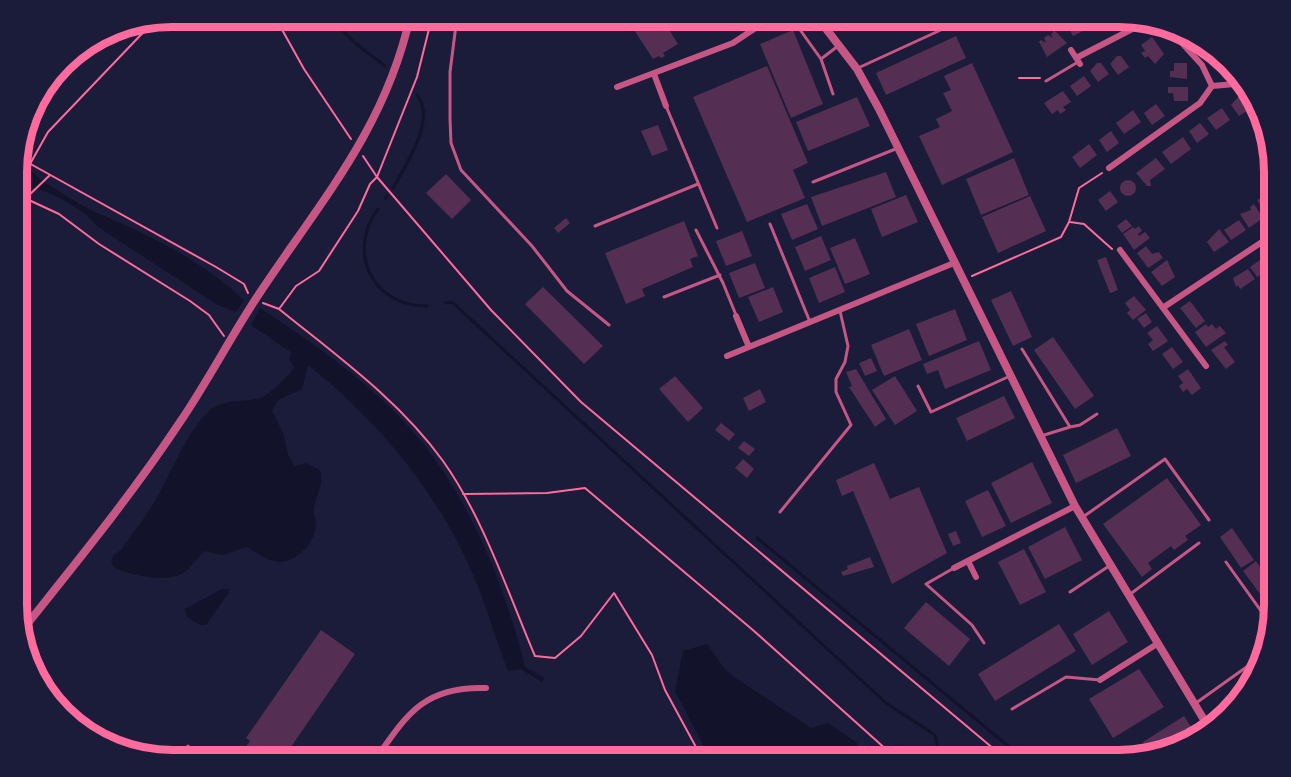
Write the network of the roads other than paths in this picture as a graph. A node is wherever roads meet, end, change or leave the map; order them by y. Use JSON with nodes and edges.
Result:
{"nodes":[{"id":1,"x":407,"y":27,"type":"edge"},
{"id":2,"x":456,"y":27,"type":"edge"},
{"id":3,"x":756,"y":27,"type":"edge"},
{"id":4,"x":798,"y":27,"type":"edge"},
{"id":5,"x":825,"y":27,"type":"edge"},
{"id":6,"x":949,"y":27,"type":"edge"},
{"id":7,"x":1136,"y":28,"type":"edge"},
{"id":8,"x":1179,"y":40,"type":"edge"},
{"id":9,"x":839,"y":45,"type":"junction"},
{"id":10,"x":1071,"y":50,"type":"dead end"},
{"id":11,"x":821,"y":59,"type":"junction"},
{"id":12,"x":1078,"y":61,"type":"junction"},
{"id":13,"x":857,"y":69,"type":"junction"},
{"id":14,"x":654,"y":74,"type":"junction"},
{"id":15,"x":1046,"y":81,"type":"road end"},
{"id":16,"x":1235,"y":84,"type":"edge"},
{"id":17,"x":1212,"y":86,"type":"junction"},
{"id":18,"x":617,"y":87,"type":"dead end"},
{"id":19,"x":833,"y":94,"type":"dead end"},
{"id":20,"x":666,"y":106,"type":"joint"},
{"id":21,"x":898,"y":148,"type":"junction"},
{"id":22,"x":1109,"y":168,"type":"road end"},
{"id":23,"x":813,"y":182,"type":"dead end"},
{"id":24,"x":698,"y":184,"type":"junction"},
{"id":25,"x":770,"y":224,"type":"dead end"},
{"id":26,"x":595,"y":226,"type":"dead end"},
{"id":27,"x":717,"y":228,"type":"dead end"},
{"id":28,"x":696,"y":230,"type":"dead end"},
{"id":29,"x":1264,"y":241,"type":"edge"},
{"id":30,"x":1120,"y":250,"type":"road end"},
{"id":31,"x":954,"y":263,"type":"junction"},
{"id":32,"x":720,"y":275,"type":"junction"},
{"id":33,"x":664,"y":297,"type":"dead end"},
{"id":34,"x":1164,"y":307,"type":"junction"},
{"id":35,"x":840,"y":310,"type":"junction"},
{"id":36,"x":736,"y":316,"type":"joint"},
{"id":37,"x":810,"y":322,"type":"junction"},
{"id":38,"x":609,"y":325,"type":"dead end"},
{"id":39,"x":748,"y":347,"type":"junction"},
{"id":40,"x":1022,"y":348,"type":"dead end"},
{"id":41,"x":727,"y":356,"type":"dead end"},
{"id":42,"x":1206,"y":366,"type":"dead end"},
{"id":43,"x":1010,"y":376,"type":"junction"},
{"id":44,"x":918,"y":386,"type":"dead end"},
{"id":45,"x":1097,"y":414,"type":"dead end"},
{"id":46,"x":1070,"y":427,"type":"junction"},
{"id":47,"x":1039,"y":436,"type":"junction"},
{"id":48,"x":1075,"y":507,"type":"junction"},
{"id":49,"x":780,"y":512,"type":"dead end"},
{"id":50,"x":1082,"y":518,"type":"junction"},
{"id":51,"x":1209,"y":520,"type":"dead end"},
{"id":52,"x":1199,"y":543,"type":"dead end"},
{"id":53,"x":968,"y":561,"type":"junction"},
{"id":54,"x":1226,"y":562,"type":"dead end"},
{"id":55,"x":1109,"y":566,"type":"junction"},
{"id":56,"x":954,"y":568,"type":"joint"},
{"id":57,"x":976,"y":577,"type":"dead end"},
{"id":58,"x":1070,"y":592,"type":"dead end"},
{"id":59,"x":1127,"y":596,"type":"junction"},
{"id":60,"x":1264,"y":615,"type":"edge"},
{"id":61,"x":28,"y":624,"type":"edge"},
{"id":62,"x":984,"y":643,"type":"dead end"},
{"id":63,"x":1157,"y":644,"type":"junction"},
{"id":64,"x":1252,"y":663,"type":"edge"},
{"id":65,"x":1100,"y":680,"type":"joint"},
{"id":66,"x":486,"y":688,"type":"dead end"},
{"id":67,"x":1194,"y":704,"type":"junction"},
{"id":68,"x":1012,"y":709,"type":"dead end"},
{"id":69,"x":1205,"y":722,"type":"edge"},
{"id":70,"x":188,"y":746,"type":"dead end"},
{"id":71,"x":185,"y":750,"type":"edge"},
{"id":72,"x":382,"y":750,"type":"edge"}],
"edges":[{"from":1,"to":61,"type":"street"},
{"from":2,"to":38,"type":"lane"},
{"from":3,"to":14,"type":"street"},
{"from":4,"to":11,"type":"lane"},
{"from":5,"to":9,"type":"street"},
{"from":6,"to":13,"type":"lane"},
{"from":7,"to":12,"type":"street"},
{"from":8,"to":17,"type":"street"},
{"from":9,"to":11,"type":"lane"},
{"from":9,"to":13,"type":"street"},
{"from":10,"to":12,"type":"street"},
{"from":11,"to":19,"type":"lane"},
{"from":12,"to":15,"type":"lane"},
{"from":13,"to":21,"type":"street"},
{"from":14,"to":18,"type":"street"},
{"from":14,"to":20,"type":"street"},
{"from":16,"to":17,"type":"street"},
{"from":17,"to":22,"type":"street"},
{"from":20,"to":24,"type":"lane"},
{"from":21,"to":23,"type":"lane"},
{"from":21,"to":31,"type":"street"},
{"from":24,"to":26,"type":"lane"},
{"from":24,"to":27,"type":"lane"},
{"from":25,"to":37,"type":"lane"},
{"from":28,"to":32,"type":"lane"},
{"from":29,"to":34,"type":"street"},
{"from":30,"to":34,"type":"street"},
{"from":31,"to":35,"type":"street"},
{"from":31,"to":43,"type":"street"},
{"from":32,"to":33,"type":"lane"},
{"from":32,"to":36,"type":"lane"},
{"from":34,"to":42,"type":"street"},
{"from":35,"to":37,"type":"street"},
{"from":35,"to":49,"type":"lane"},
{"from":36,"to":39,"type":"street"},
{"from":37,"to":39,"type":"street"},
{"from":39,"to":41,"type":"street"},
{"from":40,"to":46,"type":"lane"},
{"from":43,"to":44,"type":"lane"},
{"from":43,"to":47,"type":"street"},
{"from":45,"to":46,"type":"lane"},
{"from":46,"to":47,"type":"lane"},
{"from":47,"to":48,"type":"street"},
{"from":48,"to":50,"type":"street"},
{"from":48,"to":53,"type":"street"},
{"from":50,"to":51,"type":"lane"},
{"from":50,"to":55,"type":"street"},
{"from":52,"to":59,"type":"lane"},
{"from":53,"to":56,"type":"street"},
{"from":53,"to":57,"type":"street"},
{"from":54,"to":60,"type":"lane"},
{"from":55,"to":58,"type":"lane"},
{"from":55,"to":59,"type":"street"},
{"from":56,"to":62,"type":"lane"},
{"from":59,"to":63,"type":"street"},
{"from":63,"to":65,"type":"street"},
{"from":63,"to":67,"type":"street"},
{"from":64,"to":67,"type":"lane"},
{"from":65,"to":68,"type":"lane"},
{"from":66,"to":72,"type":"street"},
{"from":67,"to":69,"type":"street"},
{"from":70,"to":71,"type":"lane"}]}
